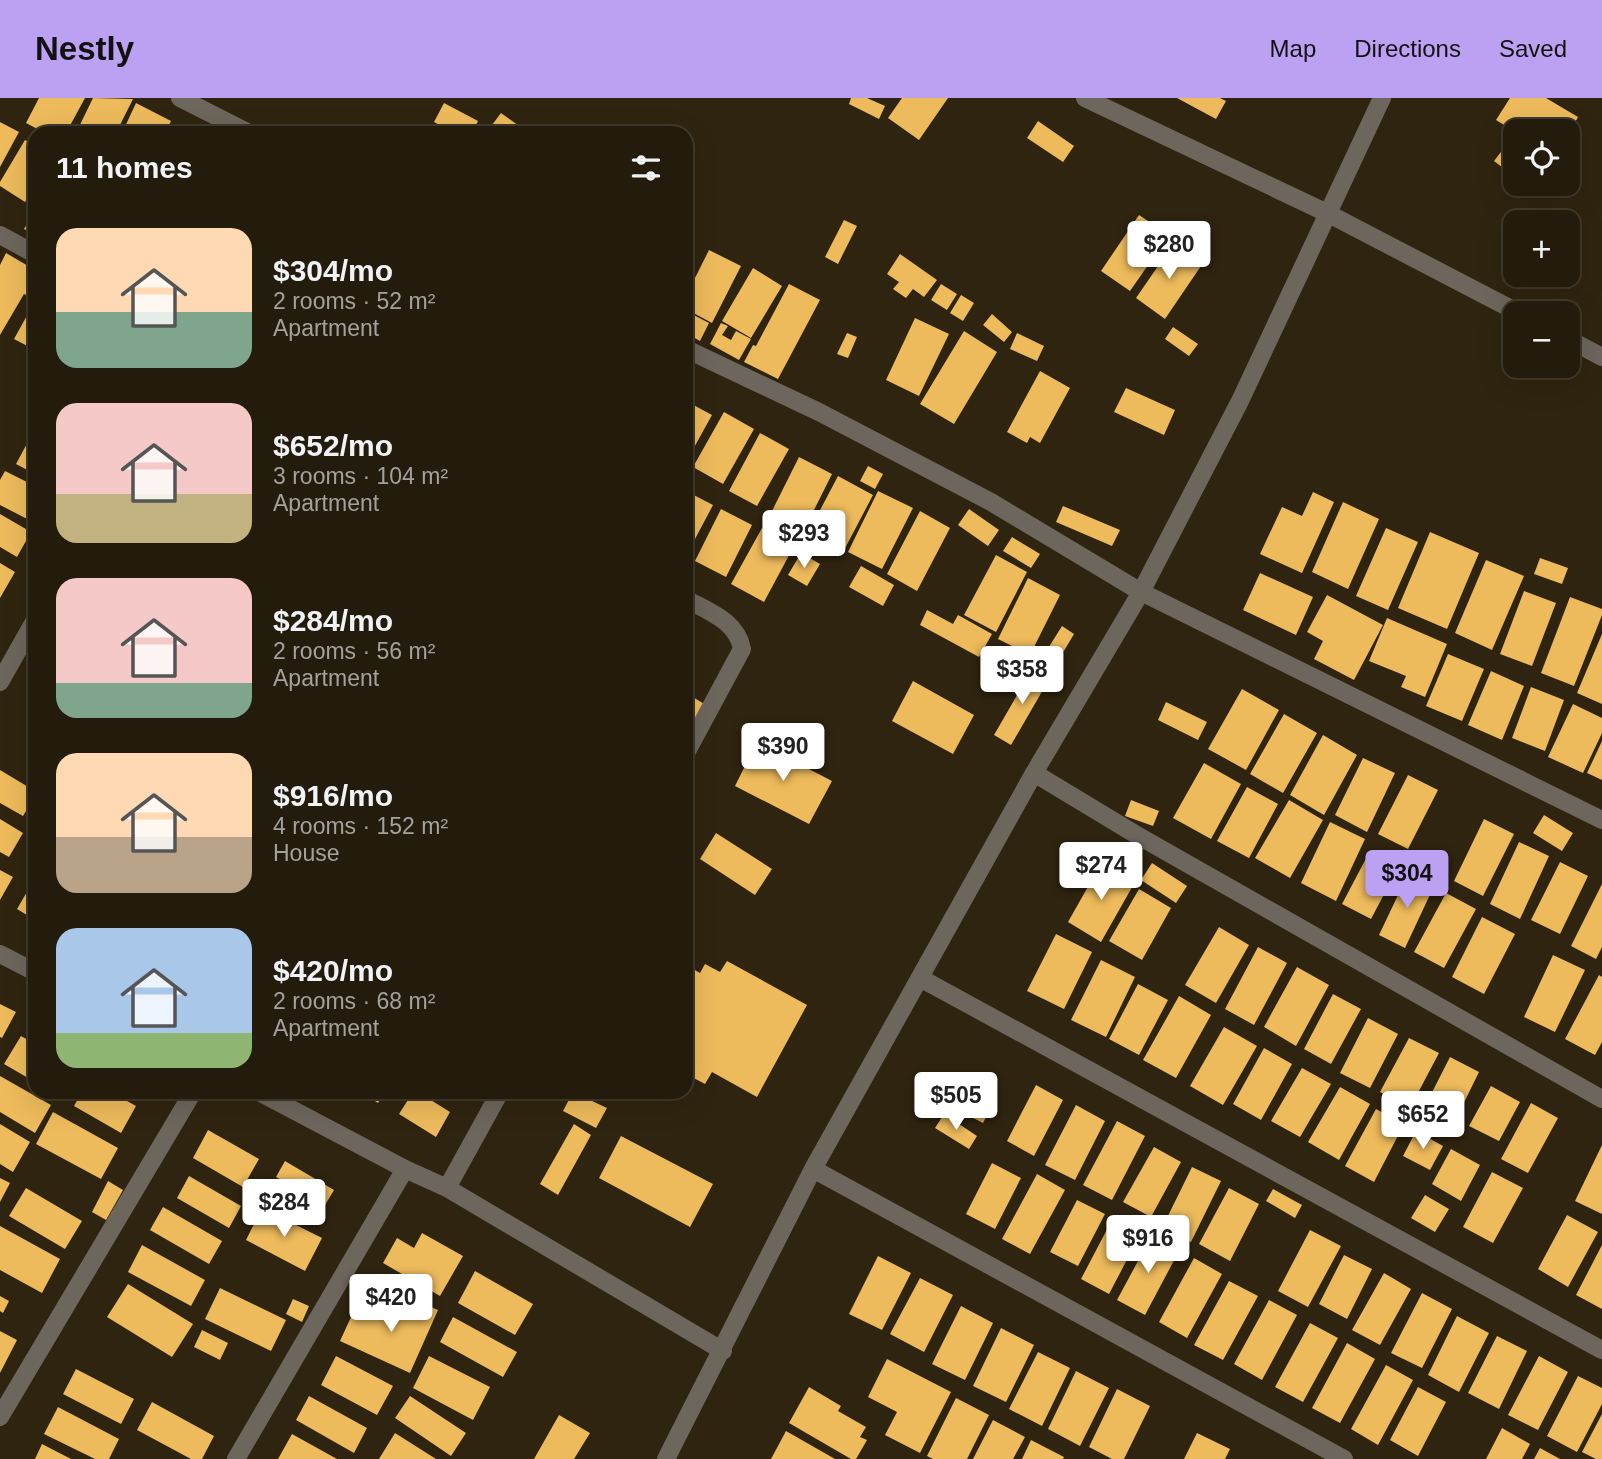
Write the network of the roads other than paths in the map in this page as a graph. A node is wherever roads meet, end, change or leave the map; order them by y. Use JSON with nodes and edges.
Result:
{"nodes":[{"id":1,"x":180,"y":98,"type":"edge"},
{"id":2,"x":1085,"y":98,"type":"edge"},
{"id":3,"x":1382,"y":98,"type":"edge"},
{"id":4,"x":236,"y":126,"type":"edge"},
{"id":5,"x":1327,"y":213,"type":"junction"},
{"id":6,"x":0,"y":235,"type":"edge"},
{"id":7,"x":28,"y":250,"type":"edge"},
{"id":8,"x":1503,"y":305,"type":"edge"},
{"id":9,"x":1580,"y":345,"type":"edge"},
{"id":10,"x":693,"y":352,"type":"edge"},
{"id":11,"x":1602,"y":357,"type":"edge"},
{"id":12,"x":1141,"y":592,"type":"junction"},
{"id":13,"x":693,"y":603,"type":"edge"},
{"id":14,"x":28,"y":632,"type":"edge"},
{"id":15,"x":0,"y":681,"type":"edge"},
{"id":16,"x":693,"y":740,"type":"edge"},
{"id":17,"x":1034,"y":773,"type":"junction"},
{"id":18,"x":1602,"y":820,"type":"edge"},
{"id":19,"x":0,"y":954,"type":"edge"},
{"id":20,"x":28,"y":968,"type":"edge"},
{"id":21,"x":920,"y":978,"type":"junction"},
{"id":22,"x":189,"y":1099,"type":"edge"},
{"id":23,"x":272,"y":1099,"type":"edge"},
{"id":24,"x":496,"y":1099,"type":"edge"},
{"id":25,"x":1602,"y":1099,"type":"edge"},
{"id":26,"x":405,"y":1169,"type":"junction"},
{"id":27,"x":813,"y":1169,"type":"junction"},
{"id":28,"x":447,"y":1188,"type":"junction"},
{"id":29,"x":1602,"y":1350,"type":"edge"},
{"id":30,"x":723,"y":1351,"type":"junction"},
{"id":31,"x":0,"y":1417,"type":"edge"},
{"id":32,"x":236,"y":1459,"type":"edge"},
{"id":33,"x":666,"y":1459,"type":"edge"},
{"id":34,"x":1344,"y":1459,"type":"edge"}],
"edges":[{"from":1,"to":4,"type":"street"},
{"from":2,"to":5,"type":"street"},
{"from":3,"to":5,"type":"street"},
{"from":5,"to":8,"type":"street"},
{"from":5,"to":12,"type":"street"},
{"from":6,"to":7,"type":"street"},
{"from":9,"to":11,"type":"street"},
{"from":10,"to":12,"type":"street"},
{"from":12,"to":17,"type":"street"},
{"from":12,"to":18,"type":"street"},
{"from":13,"to":16,"type":"street"},
{"from":14,"to":15,"type":"street"},
{"from":17,"to":21,"type":"street"},
{"from":17,"to":25,"type":"street"},
{"from":19,"to":20,"type":"street"},
{"from":21,"to":27,"type":"street"},
{"from":21,"to":29,"type":"street"},
{"from":22,"to":31,"type":"street"},
{"from":23,"to":26,"type":"street"},
{"from":24,"to":28,"type":"street"},
{"from":26,"to":28,"type":"street"},
{"from":26,"to":32,"type":"street"},
{"from":27,"to":30,"type":"street"},
{"from":27,"to":34,"type":"street"},
{"from":28,"to":30,"type":"street"},
{"from":30,"to":33,"type":"street"}]}
